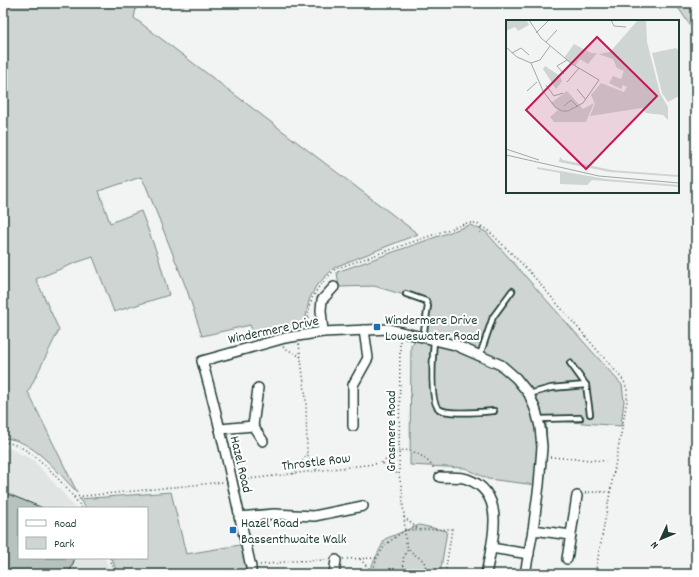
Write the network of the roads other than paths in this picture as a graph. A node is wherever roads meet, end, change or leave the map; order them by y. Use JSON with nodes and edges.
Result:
{"nodes":[{"id":1,"x":334,"y":287,"type":"dead end"},
{"id":2,"x":512,"y":291,"type":"dead end"},
{"id":3,"x":406,"y":294,"type":"dead end"},
{"id":4,"x":323,"y":329,"type":"junction"},
{"id":5,"x":364,"y":330,"type":"junction"},
{"id":6,"x":423,"y":337,"type":"junction"},
{"id":7,"x":434,"y":339,"type":"junction"},
{"id":8,"x":480,"y":356,"type":"junction"},
{"id":9,"x":202,"y":361,"type":"joint"},
{"id":10,"x":570,"y":362,"type":"dead end"},
{"id":11,"x":586,"y":385,"type":"junction"},
{"id":12,"x":258,"y":388,"type":"dead end"},
{"id":13,"x":529,"y":394,"type":"junction"},
{"id":14,"x":494,"y":412,"type":"dead end"},
{"id":15,"x":590,"y":414,"type":"dead end"},
{"id":16,"x":580,"y":418,"type":"dead end"},
{"id":17,"x":538,"y":419,"type":"junction"},
{"id":18,"x":253,"y":426,"type":"junction"},
{"id":19,"x":353,"y":426,"type":"dead end"},
{"id":20,"x":220,"y":429,"type":"junction"},
{"id":21,"x":263,"y":441,"type":"dead end"},
{"id":22,"x":440,"y":477,"type":"road end"},
{"id":23,"x":577,"y":496,"type":"road end"},
{"id":24,"x":363,"y":506,"type":"dead end"},
{"id":25,"x":239,"y":517,"type":"junction"},
{"id":26,"x":533,"y":530,"type":"junction"},
{"id":27,"x":571,"y":535,"type":"junction"},
{"id":28,"x":491,"y":548,"type":"junction"},
{"id":29,"x":529,"y":554,"type":"junction"},
{"id":30,"x":567,"y":559,"type":"dead end"},
{"id":31,"x":336,"y":560,"type":"road end"},
{"id":32,"x":251,"y":570,"type":"edge"},
{"id":33,"x":334,"y":574,"type":"edge"},
{"id":34,"x":486,"y":574,"type":"edge"},
{"id":35,"x":525,"y":574,"type":"edge"}],
"edges":[{"from":1,"to":4,"type":"street"},
{"from":2,"to":8,"type":"lane"},
{"from":3,"to":6,"type":"lane"},
{"from":4,"to":5,"type":"street","name":"Windermere Drive"},
{"from":4,"to":9,"type":"street","name":"Windermere Drive"},
{"from":5,"to":6,"type":"street","name":"Windermere Drive"},
{"from":5,"to":19,"type":"street"},
{"from":6,"to":7,"type":"street","name":"Windermere Drive"},
{"from":7,"to":8,"type":"street","name":"Windermere Drive"},
{"from":7,"to":14,"type":"lane"},
{"from":8,"to":13,"type":"street","name":"Windermere Drive"},
{"from":9,"to":20,"type":"street","name":"Hazel Road"},
{"from":10,"to":11,"type":"lane"},
{"from":11,"to":13,"type":"lane"},
{"from":11,"to":15,"type":"lane"},
{"from":12,"to":18,"type":"street"},
{"from":13,"to":17,"type":"street","name":"Windermere Drive"},
{"from":16,"to":17,"type":"lane"},
{"from":17,"to":26,"type":"street","name":"Windermere Drive"},
{"from":18,"to":20,"type":"street"},
{"from":18,"to":21,"type":"street"},
{"from":20,"to":25,"type":"street","name":"Hazel Road"},
{"from":22,"to":28,"type":"street"},
{"from":23,"to":27,"type":"street"},
{"from":24,"to":25,"type":"street"},
{"from":25,"to":32,"type":"street","name":"Hazel Road"},
{"from":26,"to":27,"type":"street"},
{"from":26,"to":29,"type":"street","name":"Windermere Drive"},
{"from":27,"to":30,"type":"street"},
{"from":28,"to":29,"type":"street"},
{"from":28,"to":34,"type":"street"},
{"from":29,"to":35,"type":"street","name":"Windermere Drive"},
{"from":31,"to":33,"type":"street"}]}
